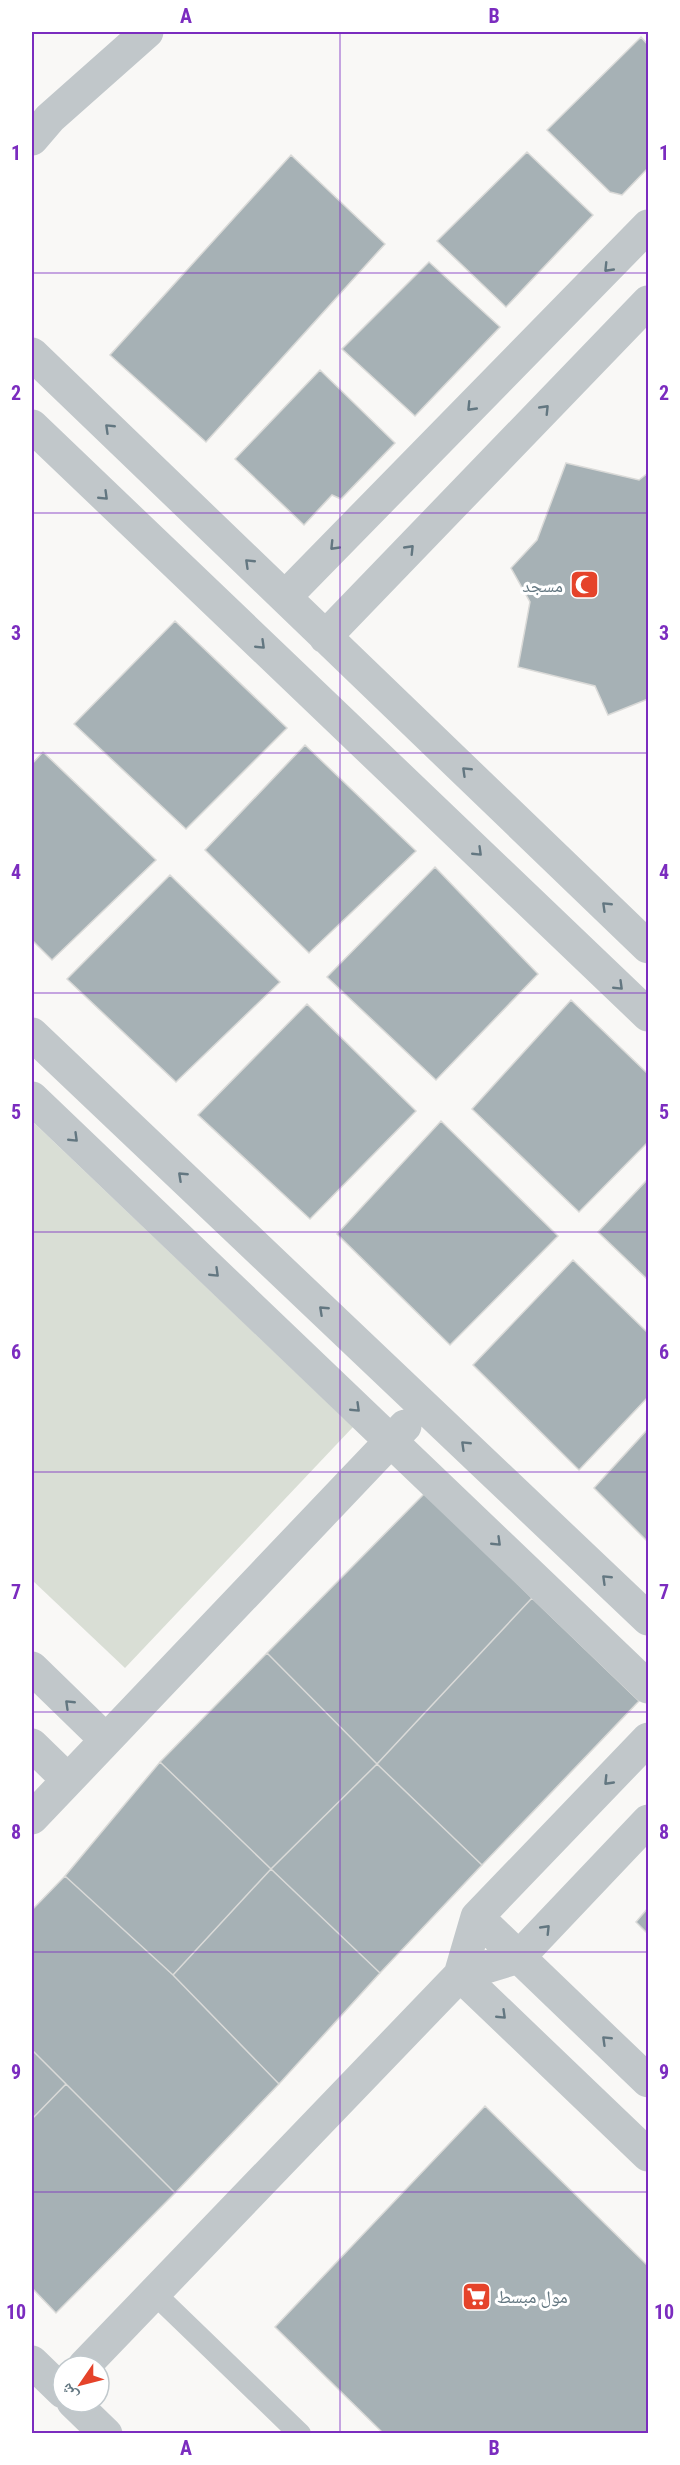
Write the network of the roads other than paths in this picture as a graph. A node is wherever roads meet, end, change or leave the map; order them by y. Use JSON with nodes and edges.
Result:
{"nodes":[{"id":1,"x":147,"y":32,"type":"edge"},
{"id":2,"x":32,"y":139,"type":"edge"},
{"id":3,"x":648,"y":226,"type":"edge"},
{"id":4,"x":646,"y":311,"type":"edge"},
{"id":5,"x":32,"y":354,"type":"edge"},
{"id":6,"x":32,"y":426,"type":"edge"},
{"id":7,"x":285,"y":597,"type":"junction"},
{"id":8,"x":326,"y":637,"type":"junction"},
{"id":9,"x":648,"y":947,"type":"edge"},
{"id":10,"x":648,"y":1015,"type":"edge"},
{"id":11,"x":32,"y":1034,"type":"edge"},
{"id":12,"x":32,"y":1098,"type":"edge"},
{"id":13,"x":424,"y":1406,"type":"junction"},
{"id":14,"x":391,"y":1441,"type":"junction"},
{"id":15,"x":648,"y":1619,"type":"edge"},
{"id":16,"x":32,"y":1668,"type":"edge"},
{"id":17,"x":648,"y":1687,"type":"edge"},
{"id":18,"x":648,"y":1739,"type":"edge"},
{"id":19,"x":106,"y":1740,"type":"junction"},
{"id":20,"x":32,"y":1746,"type":"edge"},
{"id":21,"x":68,"y":1780,"type":"junction"},
{"id":22,"x":32,"y":1818,"type":"edge"},
{"id":23,"x":648,"y":1821,"type":"edge"},
{"id":24,"x":477,"y":1917,"type":"junction"},
{"id":25,"x":519,"y":1957,"type":"junction"},
{"id":26,"x":460,"y":1975,"type":"junction"},
{"id":27,"x":648,"y":2081,"type":"edge"},
{"id":28,"x":648,"y":2155,"type":"edge"},
{"id":29,"x":154,"y":2293,"type":"junction"},
{"id":30,"x":96,"y":2354,"type":"edge"},
{"id":31,"x":32,"y":2362,"type":"edge"},
{"id":32,"x":51,"y":2380,"type":"edge"},
{"id":33,"x":87,"y":2414,"type":"edge"},
{"id":34,"x":106,"y":2433,"type":"edge"},
{"id":35,"x":300,"y":2433,"type":"edge"}],
"edges":[{"from":1,"to":2,"type":"street"},
{"from":3,"to":7,"type":"street","one_way":true},
{"from":8,"to":4,"type":"street","one_way":true},
{"from":7,"to":5,"type":"street","one_way":true},
{"from":6,"to":10,"type":"street","one_way":true},
{"from":7,"to":8,"type":"street"},
{"from":9,"to":8,"type":"street","one_way":true},
{"from":13,"to":11,"type":"street","one_way":true},
{"from":12,"to":14,"type":"street","one_way":true},
{"from":13,"to":14,"type":"street"},
{"from":15,"to":13,"type":"street","one_way":true},
{"from":14,"to":17,"type":"street","one_way":true},
{"from":14,"to":19,"type":"street"},
{"from":19,"to":16,"type":"street","one_way":true},
{"from":18,"to":24,"type":"street","one_way":true},
{"from":19,"to":21,"type":"street"},
{"from":20,"to":21,"type":"street"},
{"from":21,"to":22,"type":"street"},
{"from":25,"to":23,"type":"street","one_way":true},
{"from":24,"to":25,"type":"street"},
{"from":24,"to":26,"type":"street"},
{"from":25,"to":26,"type":"street"},
{"from":27,"to":25,"type":"street","one_way":true},
{"from":26,"to":28,"type":"street","one_way":true},
{"from":26,"to":29,"type":"street"},
{"from":29,"to":30,"type":"street"},
{"from":29,"to":35,"type":"lane"},
{"from":31,"to":32,"type":"street"},
{"from":33,"to":34,"type":"street"}]}
